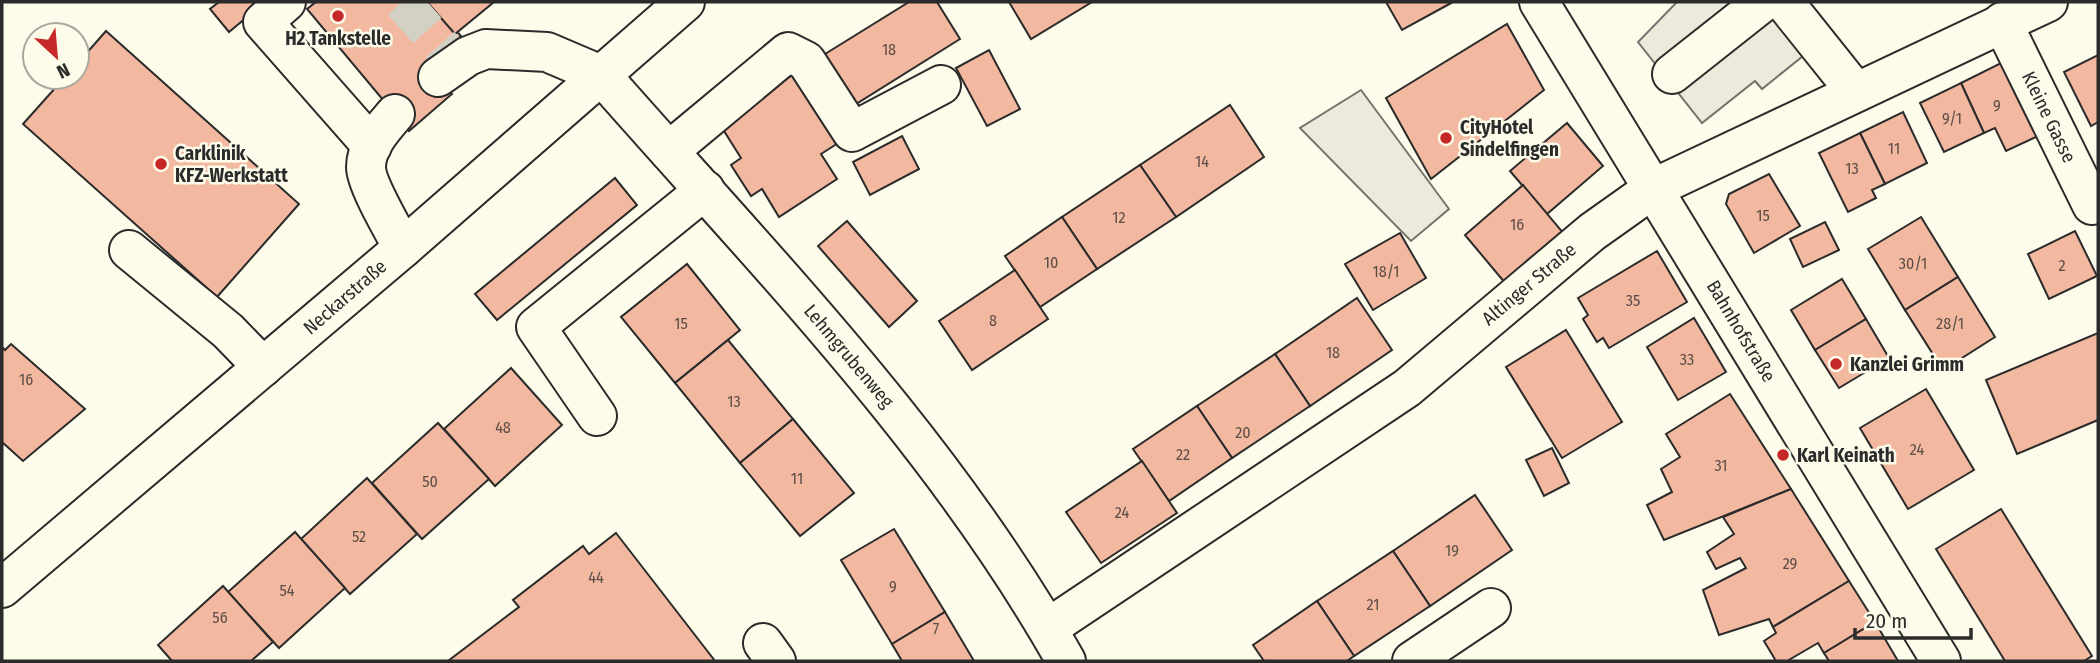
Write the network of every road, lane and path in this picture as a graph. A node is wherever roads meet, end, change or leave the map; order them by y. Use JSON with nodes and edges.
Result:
{"nodes":[{"id":1,"x":286,"y":2,"type":"edge"},
{"id":2,"x":685,"y":2,"type":"edge"},
{"id":3,"x":1539,"y":2,"type":"edge"},
{"id":4,"x":1763,"y":2,"type":"edge"},
{"id":5,"x":1784,"y":2,"type":"edge"},
{"id":6,"x":2048,"y":2,"type":"edge"},
{"id":7,"x":2002,"y":22,"type":"junction"},
{"id":8,"x":447,"y":64,"type":"dead end"},
{"id":9,"x":1672,"y":74,"type":"dead end"},
{"id":10,"x":601,"y":75,"type":"junction"},
{"id":11,"x":940,"y":85,"type":"dead end"},
{"id":12,"x":1856,"y":92,"type":"junction"},
{"id":13,"x":395,"y":114,"type":"dead end"},
{"id":14,"x":372,"y":146,"type":"junction"},
{"id":15,"x":669,"y":151,"type":"junction"},
{"id":16,"x":1654,"y":188,"type":"junction"},
{"id":17,"x":705,"y":190,"type":"junction"},
{"id":18,"x":2098,"y":202,"type":"edge"},
{"id":19,"x":403,"y":248,"type":"junction"},
{"id":20,"x":129,"y":250,"type":"dead end"},
{"id":21,"x":263,"y":367,"type":"junction"},
{"id":22,"x":597,"y":416,"type":"dead end"},
{"id":23,"x":46,"y":551,"type":"junction"},
{"id":24,"x":2,"y":566,"type":"edge"},
{"id":25,"x":2,"y":588,"type":"edge"},
{"id":26,"x":1491,"y":608,"type":"dead end"},
{"id":27,"x":1048,"y":628,"type":"junction"},
{"id":28,"x":1066,"y":661,"type":"edge"},
{"id":29,"x":1412,"y":661,"type":"edge"},
{"id":30,"x":1941,"y":661,"type":"edge"}],
"edges":[{"from":1,"to":14,"type":"street"},
{"from":2,"to":10,"type":"street","name":"Neckarstraße"},
{"from":3,"to":16,"type":"street","name":"Bahnhofstraße"},
{"from":4,"to":9,"type":"street"},
{"from":5,"to":12,"type":"street"},
{"from":6,"to":7,"type":"street","name":"Altinger Straße"},
{"from":7,"to":12,"type":"street","name":"Altinger Straße"},
{"from":7,"to":18,"type":"street","name":"Kleine Gasse"},
{"from":8,"to":10,"type":"street"},
{"from":10,"to":15,"type":"street","name":"Lehmgrubenweg"},
{"from":10,"to":19,"type":"street","name":"Neckarstraße"},
{"from":11,"to":15,"type":"street"},
{"from":12,"to":16,"type":"street","name":"Altinger Straße"},
{"from":13,"to":14,"type":"street"},
{"from":14,"to":19,"type":"street"},
{"from":15,"to":17,"type":"street","name":"Lehmgrubenweg"},
{"from":16,"to":27,"type":"street","name":"Altinger Straße"},
{"from":16,"to":30,"type":"street","name":"Bahnhofstraße"},
{"from":17,"to":22,"type":"street"},
{"from":17,"to":27,"type":"street","name":"Lehmgrubenweg"},
{"from":19,"to":21,"type":"street","name":"Neckarstraße"},
{"from":20,"to":21,"type":"street"},
{"from":21,"to":23,"type":"street","name":"Neckarstraße"},
{"from":23,"to":24,"type":"street"},
{"from":23,"to":25,"type":"street","name":"Neckarstraße"},
{"from":26,"to":29,"type":"street"},
{"from":27,"to":28,"type":"street","name":"Lehmgrubenweg"}]}
